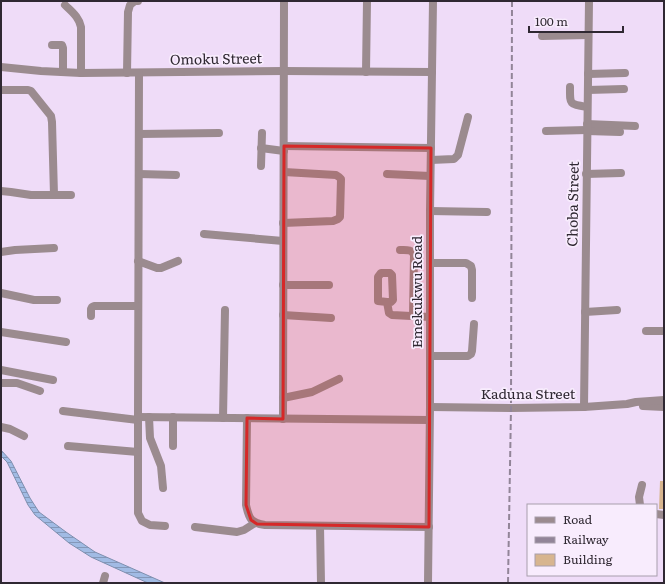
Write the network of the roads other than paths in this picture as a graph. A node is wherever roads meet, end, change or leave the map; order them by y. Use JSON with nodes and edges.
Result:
{"nodes":[{"id":1,"x":138,"y":1,"type":"edge"},
{"id":2,"x":284,"y":1,"type":"edge"},
{"id":3,"x":367,"y":1,"type":"edge"},
{"id":4,"x":433,"y":1,"type":"edge"},
{"id":5,"x":589,"y":1,"type":"edge"},
{"id":6,"x":65,"y":5,"type":"dead end"},
{"id":7,"x":588,"y":35,"type":"junction"},
{"id":8,"x":542,"y":36,"type":"dead end"},
{"id":9,"x":52,"y":45,"type":"dead end"},
{"id":10,"x":1,"y":67,"type":"edge"},
{"id":11,"x":284,"y":71,"type":"junction"},
{"id":12,"x":63,"y":72,"type":"junction"},
{"id":13,"x":366,"y":72,"type":"junction"},
{"id":14,"x":432,"y":72,"type":"junction"},
{"id":15,"x":81,"y":73,"type":"junction"},
{"id":16,"x":127,"y":73,"type":"junction"},
{"id":17,"x":140,"y":73,"type":"junction"},
{"id":18,"x":626,"y":73,"type":"dead end"},
{"id":19,"x":588,"y":74,"type":"junction"},
{"id":20,"x":570,"y":87,"type":"dead end"},
{"id":21,"x":624,"y":89,"type":"dead end"},
{"id":22,"x":1,"y":90,"type":"edge"},
{"id":23,"x":588,"y":90,"type":"junction"},
{"id":24,"x":587,"y":107,"type":"junction"},
{"id":25,"x":468,"y":117,"type":"dead end"},
{"id":26,"x":635,"y":126,"type":"dead end"},
{"id":27,"x":587,"y":128,"type":"junction"},
{"id":28,"x":546,"y":131,"type":"dead end"},
{"id":29,"x":620,"y":132,"type":"dead end"},
{"id":30,"x":219,"y":133,"type":"dead end"},
{"id":31,"x":262,"y":133,"type":"dead end"},
{"id":32,"x":139,"y":134,"type":"junction"},
{"id":33,"x":261,"y":148,"type":"junction"},
{"id":34,"x":431,"y":148,"type":"junction"},
{"id":35,"x":284,"y":149,"type":"junction"},
{"id":36,"x":431,"y":160,"type":"junction"},
{"id":37,"x":261,"y":166,"type":"dead end"},
{"id":38,"x":284,"y":172,"type":"junction"},
{"id":39,"x":621,"y":173,"type":"dead end"},
{"id":40,"x":139,"y":174,"type":"junction"},
{"id":41,"x":387,"y":174,"type":"dead end"},
{"id":42,"x":586,"y":174,"type":"junction"},
{"id":43,"x":176,"y":175,"type":"dead end"},
{"id":44,"x":430,"y":176,"type":"junction"},
{"id":45,"x":1,"y":192,"type":"edge"},
{"id":46,"x":54,"y":195,"type":"junction"},
{"id":47,"x":71,"y":195,"type":"dead end"},
{"id":48,"x":430,"y":211,"type":"junction"},
{"id":49,"x":487,"y":212,"type":"dead end"},
{"id":50,"x":284,"y":223,"type":"junction"},
{"id":51,"x":204,"y":234,"type":"dead end"},
{"id":52,"x":283,"y":240,"type":"junction"},
{"id":53,"x":54,"y":248,"type":"dead end"},
{"id":54,"x":400,"y":250,"type":"dead end"},
{"id":55,"x":1,"y":252,"type":"edge"},
{"id":56,"x":138,"y":261,"type":"junction"},
{"id":57,"x":178,"y":261,"type":"dead end"},
{"id":58,"x":430,"y":263,"type":"junction"},
{"id":59,"x":283,"y":285,"type":"junction"},
{"id":60,"x":329,"y":285,"type":"dead end"},
{"id":61,"x":1,"y":294,"type":"edge"},
{"id":62,"x":472,"y":298,"type":"dead end"},
{"id":63,"x":58,"y":300,"type":"dead end"},
{"id":64,"x":387,"y":302,"type":"dead end"},
{"id":65,"x":138,"y":306,"type":"junction"},
{"id":66,"x":225,"y":310,"type":"dead end"},
{"id":67,"x":617,"y":310,"type":"dead end"},
{"id":68,"x":585,"y":312,"type":"junction"},
{"id":69,"x":283,"y":315,"type":"junction"},
{"id":70,"x":91,"y":316,"type":"dead end"},
{"id":71,"x":413,"y":316,"type":"junction"},
{"id":72,"x":430,"y":317,"type":"junction"},
{"id":73,"x":331,"y":318,"type":"dead end"},
{"id":74,"x":474,"y":324,"type":"dead end"},
{"id":75,"x":664,"y":331,"type":"edge"},
{"id":76,"x":1,"y":332,"type":"edge"},
{"id":77,"x":646,"y":332,"type":"dead end"},
{"id":78,"x":66,"y":342,"type":"dead end"},
{"id":79,"x":430,"y":356,"type":"junction"},
{"id":80,"x":1,"y":370,"type":"edge"},
{"id":81,"x":53,"y":380,"type":"dead end"},
{"id":82,"x":339,"y":380,"type":"dead end"},
{"id":83,"x":1,"y":383,"type":"edge"},
{"id":84,"x":40,"y":391,"type":"dead end"},
{"id":85,"x":283,"y":398,"type":"junction"},
{"id":86,"x":664,"y":400,"type":"edge"},
{"id":87,"x":627,"y":404,"type":"junction"},
{"id":88,"x":430,"y":407,"type":"junction"},
{"id":89,"x":584,"y":407,"type":"junction"},
{"id":90,"x":664,"y":407,"type":"edge"},
{"id":91,"x":63,"y":411,"type":"dead end"},
{"id":92,"x":149,"y":417,"type":"junction"},
{"id":93,"x":173,"y":417,"type":"junction"},
{"id":94,"x":138,"y":418,"type":"junction"},
{"id":95,"x":223,"y":418,"type":"junction"},
{"id":96,"x":247,"y":418,"type":"junction"},
{"id":97,"x":283,"y":419,"type":"junction"},
{"id":98,"x":429,"y":420,"type":"junction"},
{"id":99,"x":1,"y":427,"type":"edge"},
{"id":100,"x":24,"y":436,"type":"dead end"},
{"id":101,"x":68,"y":446,"type":"dead end"},
{"id":102,"x":173,"y":446,"type":"dead end"},
{"id":103,"x":138,"y":452,"type":"junction"},
{"id":104,"x":642,"y":485,"type":"dead end"},
{"id":105,"x":162,"y":488,"type":"dead end"},
{"id":106,"x":640,"y":504,"type":"edge"},
{"id":107,"x":255,"y":523,"type":"junction"},
{"id":108,"x":165,"y":526,"type":"dead end"},
{"id":109,"x":320,"y":526,"type":"junction"},
{"id":110,"x":194,"y":527,"type":"dead end"},
{"id":111,"x":429,"y":527,"type":"junction"},
{"id":112,"x":321,"y":583,"type":"edge"},
{"id":113,"x":428,"y":583,"type":"edge"}],
"edges":[{"from":1,"to":16,"type":"street"},
{"from":2,"to":11,"type":"street"},
{"from":3,"to":13,"type":"street"},
{"from":4,"to":14,"type":"street","name":"Emekukwu Road"},
{"from":5,"to":7,"type":"street","name":"Choba Street"},
{"from":6,"to":15,"type":"street"},
{"from":7,"to":8,"type":"street"},
{"from":7,"to":19,"type":"street","name":"Choba Street"},
{"from":9,"to":12,"type":"street"},
{"from":10,"to":12,"type":"street","name":"Omoku Street"},
{"from":11,"to":13,"type":"street","name":"Omoku Street"},
{"from":11,"to":17,"type":"street","name":"Omoku Street"},
{"from":11,"to":35,"type":"street"},
{"from":12,"to":15,"type":"street","name":"Omoku Street"},
{"from":13,"to":14,"type":"street","name":"Omoku Street"},
{"from":14,"to":34,"type":"street","name":"Emekukwu Road"},
{"from":15,"to":16,"type":"street","name":"Omoku Street"},
{"from":16,"to":17,"type":"street","name":"Omoku Street"},
{"from":17,"to":32,"type":"street"},
{"from":18,"to":19,"type":"street"},
{"from":19,"to":23,"type":"street","name":"Choba Street"},
{"from":20,"to":24,"type":"street"},
{"from":21,"to":23,"type":"street"},
{"from":22,"to":46,"type":"street"},
{"from":23,"to":24,"type":"street","name":"Choba Street"},
{"from":24,"to":27,"type":"street","name":"Choba Street"},
{"from":25,"to":36,"type":"street"},
{"from":26,"to":27,"type":"street"},
{"from":27,"to":28,"type":"street"},
{"from":27,"to":29,"type":"street"},
{"from":27,"to":42,"type":"street","name":"Choba Street"},
{"from":30,"to":32,"type":"street"},
{"from":31,"to":33,"type":"street"},
{"from":32,"to":40,"type":"street"},
{"from":33,"to":35,"type":"street"},
{"from":33,"to":37,"type":"street"},
{"from":34,"to":35,"type":"street"},
{"from":34,"to":36,"type":"street","name":"Emekukwu Road"},
{"from":35,"to":38,"type":"street"},
{"from":36,"to":44,"type":"street","name":"Emekukwu Road"},
{"from":38,"to":50,"type":"street"},
{"from":38,"to":50,"type":"street"},
{"from":39,"to":42,"type":"street"},
{"from":40,"to":43,"type":"street"},
{"from":40,"to":56,"type":"street"},
{"from":41,"to":44,"type":"street"},
{"from":42,"to":68,"type":"street","name":"Choba Street"},
{"from":44,"to":48,"type":"street","name":"Emekukwu Road"},
{"from":45,"to":46,"type":"street"},
{"from":46,"to":47,"type":"street"},
{"from":48,"to":49,"type":"street"},
{"from":48,"to":58,"type":"street","name":"Emekukwu Road"},
{"from":50,"to":52,"type":"street"},
{"from":51,"to":52,"type":"street"},
{"from":52,"to":59,"type":"street"},
{"from":53,"to":55,"type":"street"},
{"from":54,"to":71,"type":"street"},
{"from":56,"to":57,"type":"street"},
{"from":56,"to":65,"type":"street"},
{"from":58,"to":62,"type":"street"},
{"from":58,"to":72,"type":"street","name":"Emekukwu Road"},
{"from":59,"to":60,"type":"street"},
{"from":59,"to":69,"type":"street"},
{"from":61,"to":63,"type":"street"},
{"from":64,"to":71,"type":"street"},
{"from":65,"to":70,"type":"street"},
{"from":65,"to":94,"type":"street"},
{"from":66,"to":95,"type":"street"},
{"from":67,"to":68,"type":"street"},
{"from":68,"to":89,"type":"street","name":"Choba Street"},
{"from":69,"to":73,"type":"street"},
{"from":69,"to":85,"type":"street"},
{"from":71,"to":72,"type":"street"},
{"from":72,"to":79,"type":"street","name":"Emekukwu Road"},
{"from":74,"to":79,"type":"street"},
{"from":75,"to":77,"type":"street"},
{"from":76,"to":78,"type":"street"},
{"from":79,"to":88,"type":"street","name":"Emekukwu Road"},
{"from":80,"to":81,"type":"street"},
{"from":82,"to":85,"type":"street"},
{"from":83,"to":84,"type":"street"},
{"from":85,"to":97,"type":"street"},
{"from":86,"to":87,"type":"street","name":"Kaduna Street"},
{"from":87,"to":89,"type":"street","name":"Kaduna Street"},
{"from":87,"to":90,"type":"street","name":"Kaduna Street"},
{"from":88,"to":89,"type":"street","name":"Kaduna Street"},
{"from":88,"to":98,"type":"street","name":"Emekukwu Road"},
{"from":91,"to":94,"type":"street"},
{"from":92,"to":93,"type":"street"},
{"from":92,"to":94,"type":"street"},
{"from":92,"to":105,"type":"street"},
{"from":93,"to":95,"type":"street"},
{"from":93,"to":102,"type":"street"},
{"from":94,"to":103,"type":"street"},
{"from":95,"to":96,"type":"street"},
{"from":96,"to":97,"type":"street"},
{"from":96,"to":107,"type":"street"},
{"from":97,"to":98,"type":"street"},
{"from":98,"to":111,"type":"street","name":"Emekukwu Road"},
{"from":99,"to":100,"type":"street"},
{"from":101,"to":103,"type":"street"},
{"from":103,"to":108,"type":"street"},
{"from":104,"to":106,"type":"street"},
{"from":107,"to":109,"type":"street"},
{"from":107,"to":110,"type":"street"},
{"from":109,"to":111,"type":"street"},
{"from":109,"to":112,"type":"street"},
{"from":111,"to":113,"type":"street","name":"Emekukwu Road"}]}
